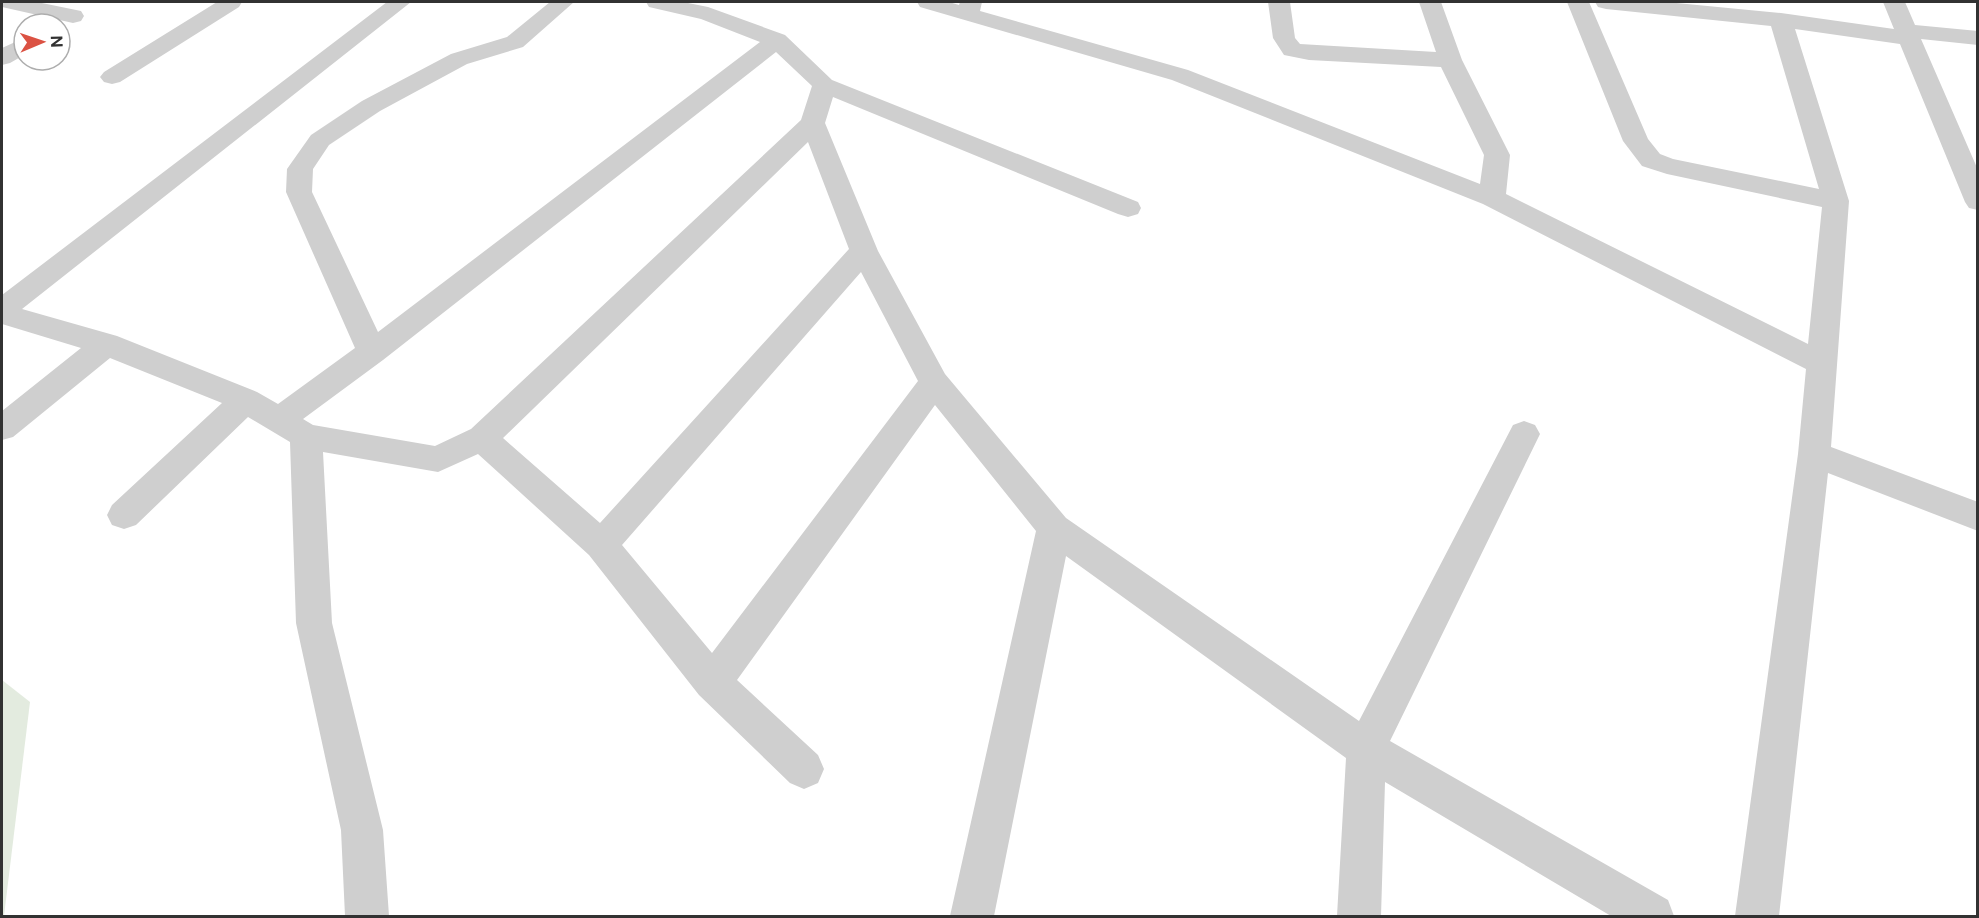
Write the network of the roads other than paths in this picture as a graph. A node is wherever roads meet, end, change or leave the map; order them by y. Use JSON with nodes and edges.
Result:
{"nodes":[{"id":1,"x":8,"y":2,"type":"edge"},
{"id":2,"x":231,"y":2,"type":"edge"},
{"id":3,"x":400,"y":2,"type":"edge"},
{"id":4,"x":562,"y":2,"type":"edge"},
{"id":5,"x":657,"y":2,"type":"edge"},
{"id":6,"x":928,"y":2,"type":"edge"},
{"id":7,"x":1279,"y":2,"type":"edge"},
{"id":8,"x":1430,"y":2,"type":"edge"},
{"id":9,"x":1578,"y":2,"type":"edge"},
{"id":10,"x":1606,"y":2,"type":"edge"},
{"id":11,"x":1894,"y":2,"type":"edge"},
{"id":12,"x":970,"y":8,"type":"edge"},
{"id":13,"x":74,"y":16,"type":"edge"},
{"id":14,"x":1781,"y":20,"type":"junction"},
{"id":15,"x":1908,"y":34,"type":"junction"},
{"id":16,"x":1977,"y":38,"type":"edge"},
{"id":17,"x":777,"y":40,"type":"junction"},
{"id":18,"x":1450,"y":60,"type":"junction"},
{"id":19,"x":112,"y":77,"type":"dead end"},
{"id":20,"x":824,"y":85,"type":"junction"},
{"id":21,"x":813,"y":123,"type":"junction"},
{"id":22,"x":1946,"y":126,"type":"junction"},
{"id":23,"x":1977,"y":131,"type":"edge"},
{"id":24,"x":1492,"y":198,"type":"junction"},
{"id":25,"x":1836,"y":201,"type":"junction"},
{"id":26,"x":1977,"y":202,"type":"edge"},
{"id":27,"x":1128,"y":208,"type":"dead end"},
{"id":28,"x":864,"y":251,"type":"junction"},
{"id":29,"x":2,"y":312,"type":"edge"},
{"id":30,"x":105,"y":344,"type":"junction"},
{"id":31,"x":372,"y":352,"type":"junction"},
{"id":32,"x":1822,"y":364,"type":"junction"},
{"id":33,"x":934,"y":382,"type":"junction"},
{"id":34,"x":246,"y":400,"type":"junction"},
{"id":35,"x":2,"y":428,"type":"edge"},
{"id":36,"x":292,"y":428,"type":"junction"},
{"id":37,"x":1524,"y":434,"type":"dead end"},
{"id":38,"x":482,"y":438,"type":"junction"},
{"id":39,"x":1814,"y":454,"type":"junction"},
{"id":40,"x":124,"y":515,"type":"dead end"},
{"id":41,"x":1977,"y":517,"type":"edge"},
{"id":42,"x":1054,"y":528,"type":"junction"},
{"id":43,"x":601,"y":545,"type":"junction"},
{"id":44,"x":713,"y":683,"type":"junction"},
{"id":45,"x":1366,"y":749,"type":"junction"},
{"id":46,"x":804,"y":769,"type":"dead end"},
{"id":47,"x":367,"y":916,"type":"edge"},
{"id":48,"x":972,"y":916,"type":"edge"},
{"id":49,"x":1359,"y":916,"type":"edge"},
{"id":50,"x":1652,"y":916,"type":"edge"},
{"id":51,"x":1757,"y":916,"type":"edge"}],
"edges":[{"from":1,"to":13,"type":"street"},
{"from":2,"to":19,"type":"street"},
{"from":3,"to":29,"type":"street"},
{"from":4,"to":31,"type":"street"},
{"from":5,"to":17,"type":"street"},
{"from":6,"to":12,"type":"street"},
{"from":7,"to":18,"type":"street"},
{"from":8,"to":18,"type":"street"},
{"from":9,"to":25,"type":"street"},
{"from":10,"to":14,"type":"street"},
{"from":11,"to":15,"type":"street"},
{"from":12,"to":24,"type":"street"},
{"from":14,"to":15,"type":"street"},
{"from":14,"to":25,"type":"street"},
{"from":15,"to":16,"type":"street"},
{"from":15,"to":22,"type":"street"},
{"from":17,"to":20,"type":"street"},
{"from":17,"to":31,"type":"street"},
{"from":18,"to":24,"type":"street"},
{"from":20,"to":21,"type":"street"},
{"from":20,"to":27,"type":"street"},
{"from":21,"to":28,"type":"street"},
{"from":21,"to":38,"type":"street"},
{"from":22,"to":23,"type":"street"},
{"from":22,"to":26,"type":"street"},
{"from":24,"to":32,"type":"street"},
{"from":25,"to":32,"type":"street"},
{"from":28,"to":33,"type":"street"},
{"from":28,"to":43,"type":"street"},
{"from":29,"to":30,"type":"street"},
{"from":30,"to":34,"type":"street"},
{"from":30,"to":35,"type":"street"},
{"from":31,"to":36,"type":"street"},
{"from":32,"to":39,"type":"street"},
{"from":33,"to":42,"type":"street"},
{"from":33,"to":44,"type":"street"},
{"from":34,"to":36,"type":"street"},
{"from":34,"to":40,"type":"street"},
{"from":36,"to":38,"type":"street"},
{"from":36,"to":47,"type":"street"},
{"from":37,"to":45,"type":"street"},
{"from":38,"to":43,"type":"street"},
{"from":39,"to":41,"type":"street"},
{"from":39,"to":51,"type":"street"},
{"from":42,"to":45,"type":"street"},
{"from":42,"to":48,"type":"street"},
{"from":43,"to":44,"type":"street"},
{"from":44,"to":46,"type":"street"},
{"from":45,"to":49,"type":"street"},
{"from":45,"to":50,"type":"street"}]}
